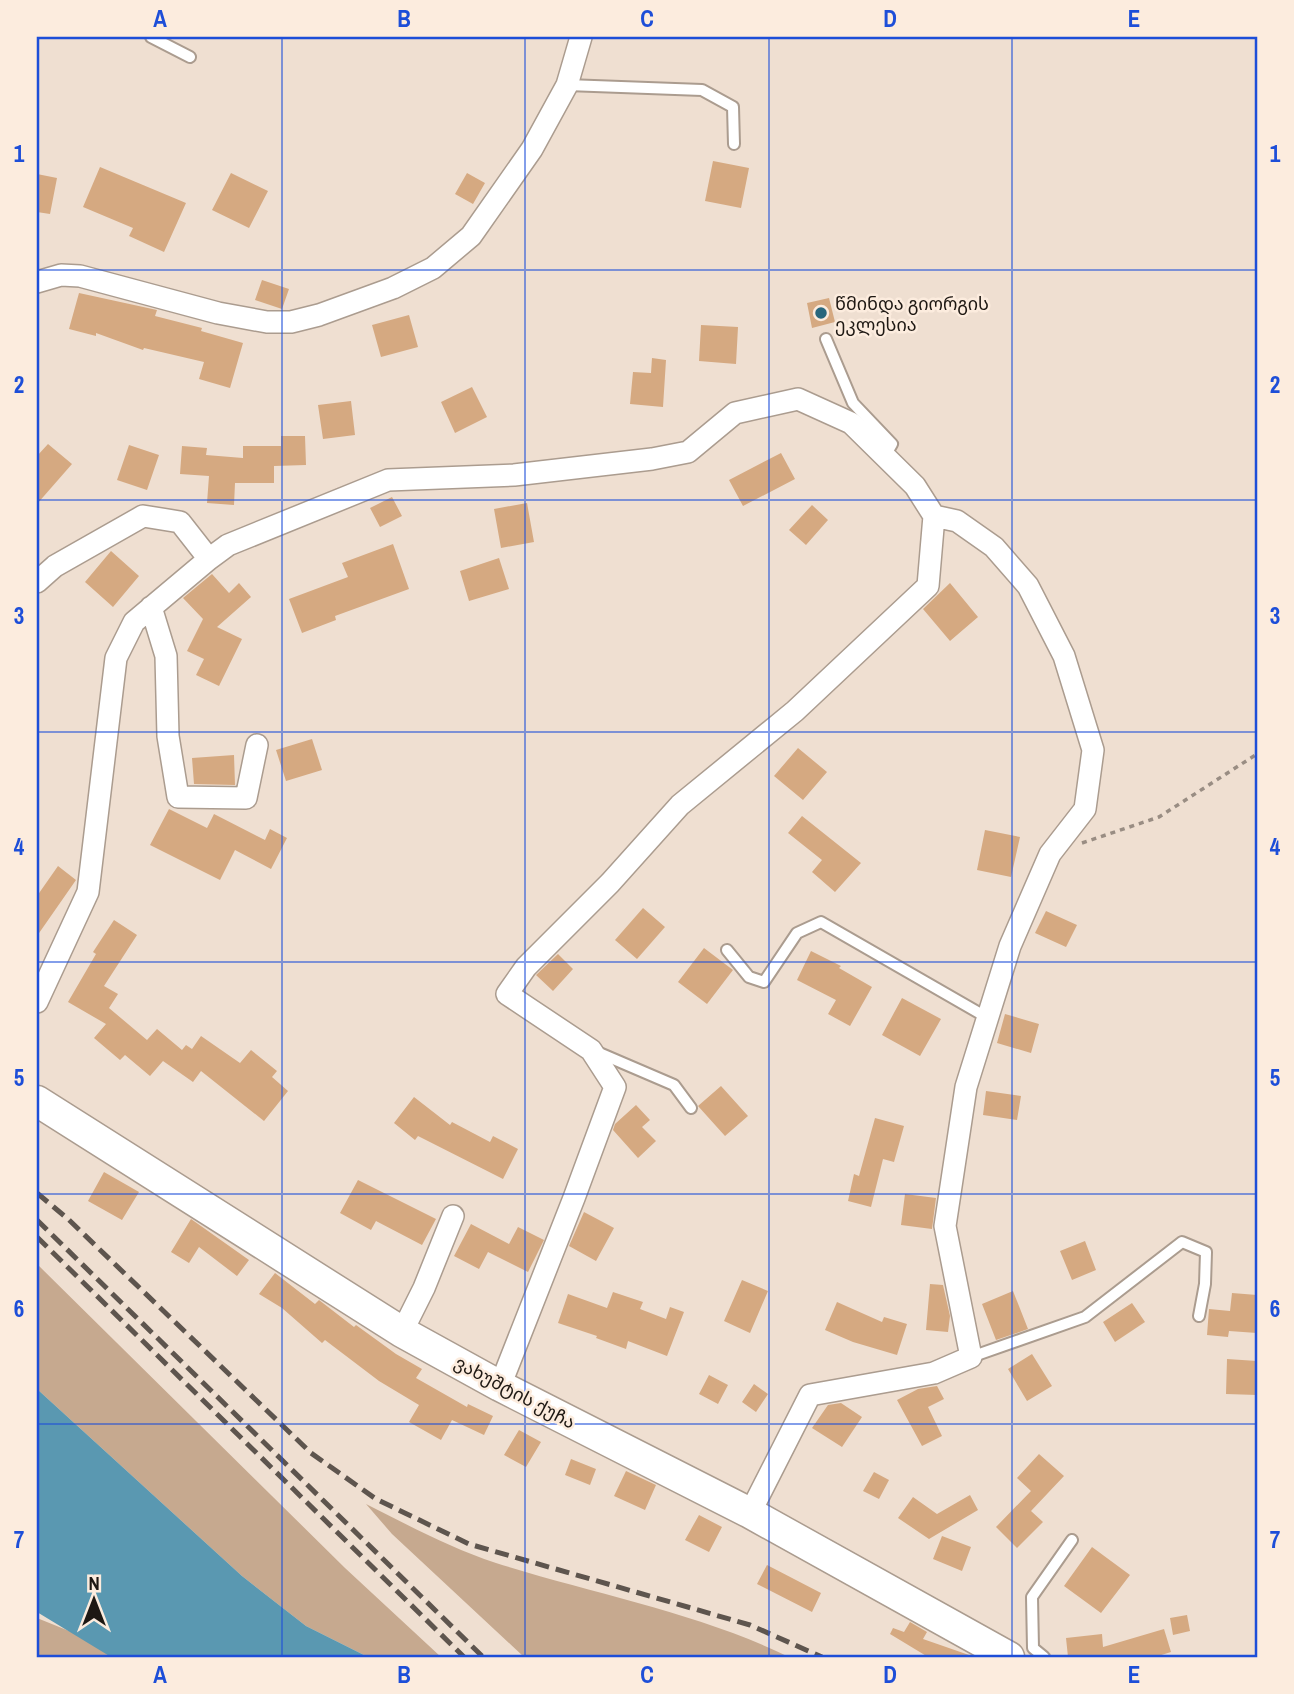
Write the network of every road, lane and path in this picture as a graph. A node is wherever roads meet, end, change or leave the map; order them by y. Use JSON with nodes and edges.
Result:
{"nodes":[{"id":1,"x":151,"y":37,"type":"edge"},
{"id":2,"x":581,"y":37,"type":"edge"},
{"id":3,"x":190,"y":57,"type":"dead end"},
{"id":4,"x":567,"y":85,"type":"junction"},
{"id":5,"x":734,"y":144,"type":"dead end"},
{"id":6,"x":37,"y":282,"type":"edge"},
{"id":7,"x":826,"y":339,"type":"dead end"},
{"id":8,"x":884,"y":456,"type":"junction"},
{"id":9,"x":934,"y":516,"type":"junction"},
{"id":10,"x":209,"y":559,"type":"junction"},
{"id":11,"x":37,"y":582,"type":"edge"},
{"id":12,"x":151,"y":607,"type":"junction"},
{"id":13,"x":257,"y":745,"type":"dead end"},
{"id":14,"x":1257,"y":754,"type":"edge"},
{"id":15,"x":1050,"y":854,"type":"junction"},
{"id":16,"x":727,"y":950,"type":"dead end"},
{"id":17,"x":37,"y":1002,"type":"edge"},
{"id":18,"x":988,"y":1018,"type":"junction"},
{"id":19,"x":591,"y":1050,"type":"junction"},
{"id":20,"x":37,"y":1101,"type":"edge"},
{"id":21,"x":691,"y":1108,"type":"dead end"},
{"id":22,"x":453,"y":1216,"type":"dead end"},
{"id":23,"x":1199,"y":1317,"type":"dead end"},
{"id":24,"x":402,"y":1332,"type":"junction"},
{"id":25,"x":971,"y":1357,"type":"junction"},
{"id":26,"x":500,"y":1386,"type":"junction"},
{"id":27,"x":750,"y":1513,"type":"junction"},
{"id":28,"x":1072,"y":1540,"type":"dead end"},
{"id":29,"x":1009,"y":1657,"type":"edge"},
{"id":30,"x":1044,"y":1657,"type":"edge"}],
"edges":[{"from":1,"to":3,"type":"lane"},
{"from":2,"to":4,"type":"street"},
{"from":4,"to":5,"type":"lane"},
{"from":4,"to":6,"type":"street"},
{"from":7,"to":8,"type":"lane"},
{"from":8,"to":9,"type":"street"},
{"from":8,"to":10,"type":"street"},
{"from":9,"to":15,"type":"street"},
{"from":9,"to":19,"type":"street"},
{"from":10,"to":11,"type":"street"},
{"from":10,"to":12,"type":"street"},
{"from":12,"to":13,"type":"street"},
{"from":12,"to":17,"type":"street"},
{"from":14,"to":15,"type":"path"},
{"from":15,"to":18,"type":"street"},
{"from":16,"to":18,"type":"lane"},
{"from":18,"to":25,"type":"street"},
{"from":19,"to":21,"type":"lane"},
{"from":19,"to":26,"type":"street"},
{"from":20,"to":24,"type":"street","name":"ვახუშტის ქუჩა"},
{"from":22,"to":24,"type":"street"},
{"from":23,"to":25,"type":"lane"},
{"from":24,"to":26,"type":"street","name":"ვახუშტის ქუჩა"},
{"from":25,"to":27,"type":"street"},
{"from":26,"to":27,"type":"street","name":"ვახუშტის ქუჩა"},
{"from":27,"to":29,"type":"street","name":"ვახუშტის ქუჩა"},
{"from":28,"to":30,"type":"lane"}]}
